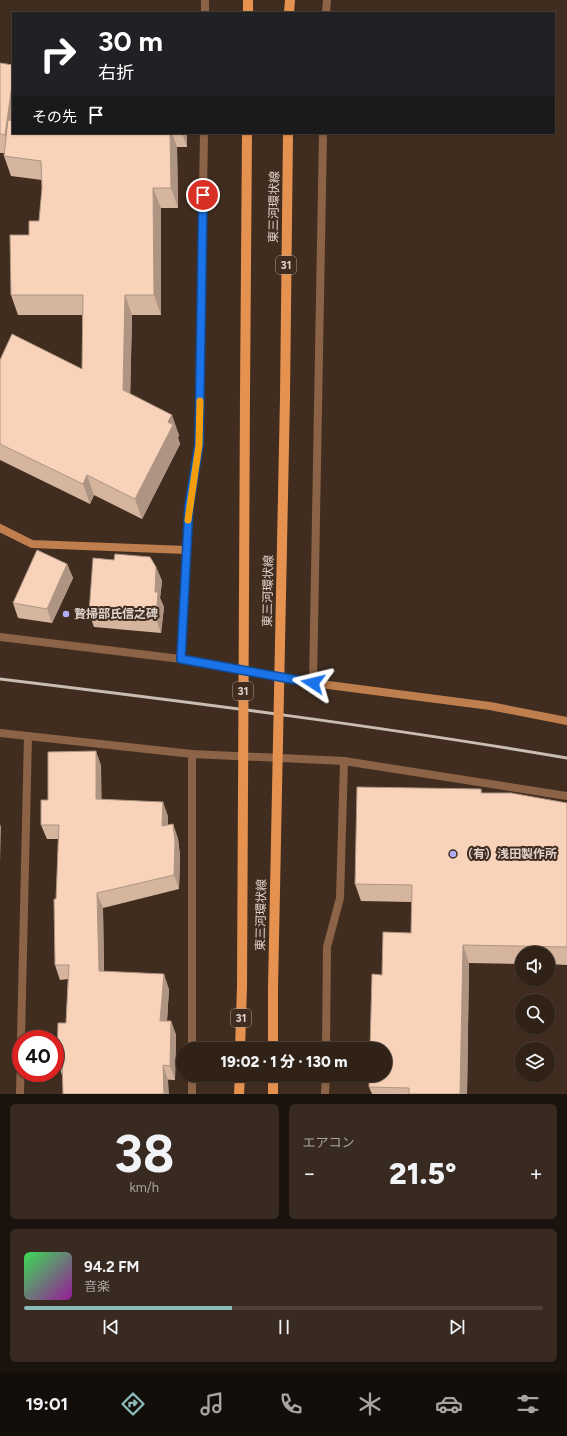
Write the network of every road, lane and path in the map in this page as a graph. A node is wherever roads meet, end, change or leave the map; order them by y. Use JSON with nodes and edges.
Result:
{"nodes":[{"id":1,"x":206,"y":0,"type":"edge"},
{"id":2,"x":248,"y":0,"type":"edge"},
{"id":3,"x":290,"y":0,"type":"edge"},
{"id":4,"x":327,"y":0,"type":"edge"},
{"id":5,"x":205,"y":12,"type":"edge"},
{"id":6,"x":248,"y":12,"type":"edge"},
{"id":7,"x":290,"y":12,"type":"edge"},
{"id":8,"x":326,"y":12,"type":"edge"},
{"id":9,"x":204,"y":134,"type":"edge"},
{"id":10,"x":247,"y":134,"type":"edge"},
{"id":11,"x":288,"y":134,"type":"edge"},
{"id":12,"x":323,"y":134,"type":"edge"},
{"id":13,"x":0,"y":528,"type":"edge"},
{"id":14,"x":186,"y":550,"type":"junction"},
{"id":15,"x":0,"y":637,"type":"edge"},
{"id":16,"x":181,"y":659,"type":"junction"},
{"id":17,"x":313,"y":683,"type":"junction"},
{"id":18,"x":567,"y":721,"type":"edge"},
{"id":19,"x":0,"y":733,"type":"edge"},
{"id":20,"x":28,"y":736,"type":"junction"},
{"id":21,"x":192,"y":754,"type":"junction"},
{"id":22,"x":344,"y":761,"type":"junction"},
{"id":23,"x":567,"y":796,"type":"edge"},
{"id":24,"x":21,"y":1030,"type":"edge"},
{"id":25,"x":192,"y":1042,"type":"edge"},
{"id":26,"x":240,"y":1042,"type":"edge"},
{"id":27,"x":273,"y":1042,"type":"edge"},
{"id":28,"x":326,"y":1042,"type":"edge"},
{"id":29,"x":20,"y":1082,"type":"edge"},
{"id":30,"x":192,"y":1082,"type":"edge"},
{"id":31,"x":240,"y":1082,"type":"edge"},
{"id":32,"x":273,"y":1082,"type":"edge"},
{"id":33,"x":326,"y":1082,"type":"edge"},
{"id":34,"x":20,"y":1094,"type":"edge"},
{"id":35,"x":192,"y":1094,"type":"edge"},
{"id":36,"x":240,"y":1094,"type":"edge"},
{"id":37,"x":272,"y":1094,"type":"edge"},
{"id":38,"x":326,"y":1094,"type":"edge"}],
"edges":[{"from":1,"to":5,"type":"street"},
{"from":2,"to":6,"type":"main road"},
{"from":3,"to":7,"type":"main road"},
{"from":4,"to":8,"type":"street"},
{"from":9,"to":14,"type":"street"},
{"from":10,"to":26,"type":"main road","name":"東三河環状線","number":"31","bridge":true},
{"from":11,"to":27,"type":"main road","name":"東三河環状線","number":"31","bridge":true},
{"from":12,"to":17,"type":"street"},
{"from":13,"to":14,"type":"street"},
{"from":14,"to":16,"type":"street"},
{"from":15,"to":16,"type":"street"},
{"from":16,"to":17,"type":"street"},
{"from":17,"to":18,"type":"street"},
{"from":19,"to":20,"type":"street"},
{"from":20,"to":21,"type":"street"},
{"from":20,"to":24,"type":"street"},
{"from":21,"to":22,"type":"street"},
{"from":21,"to":25,"type":"street"},
{"from":22,"to":23,"type":"street"},
{"from":22,"to":28,"type":"street"},
{"from":29,"to":34,"type":"street"},
{"from":30,"to":35,"type":"street"},
{"from":31,"to":36,"type":"main road"},
{"from":32,"to":37,"type":"main road"},
{"from":33,"to":38,"type":"street"}]}
